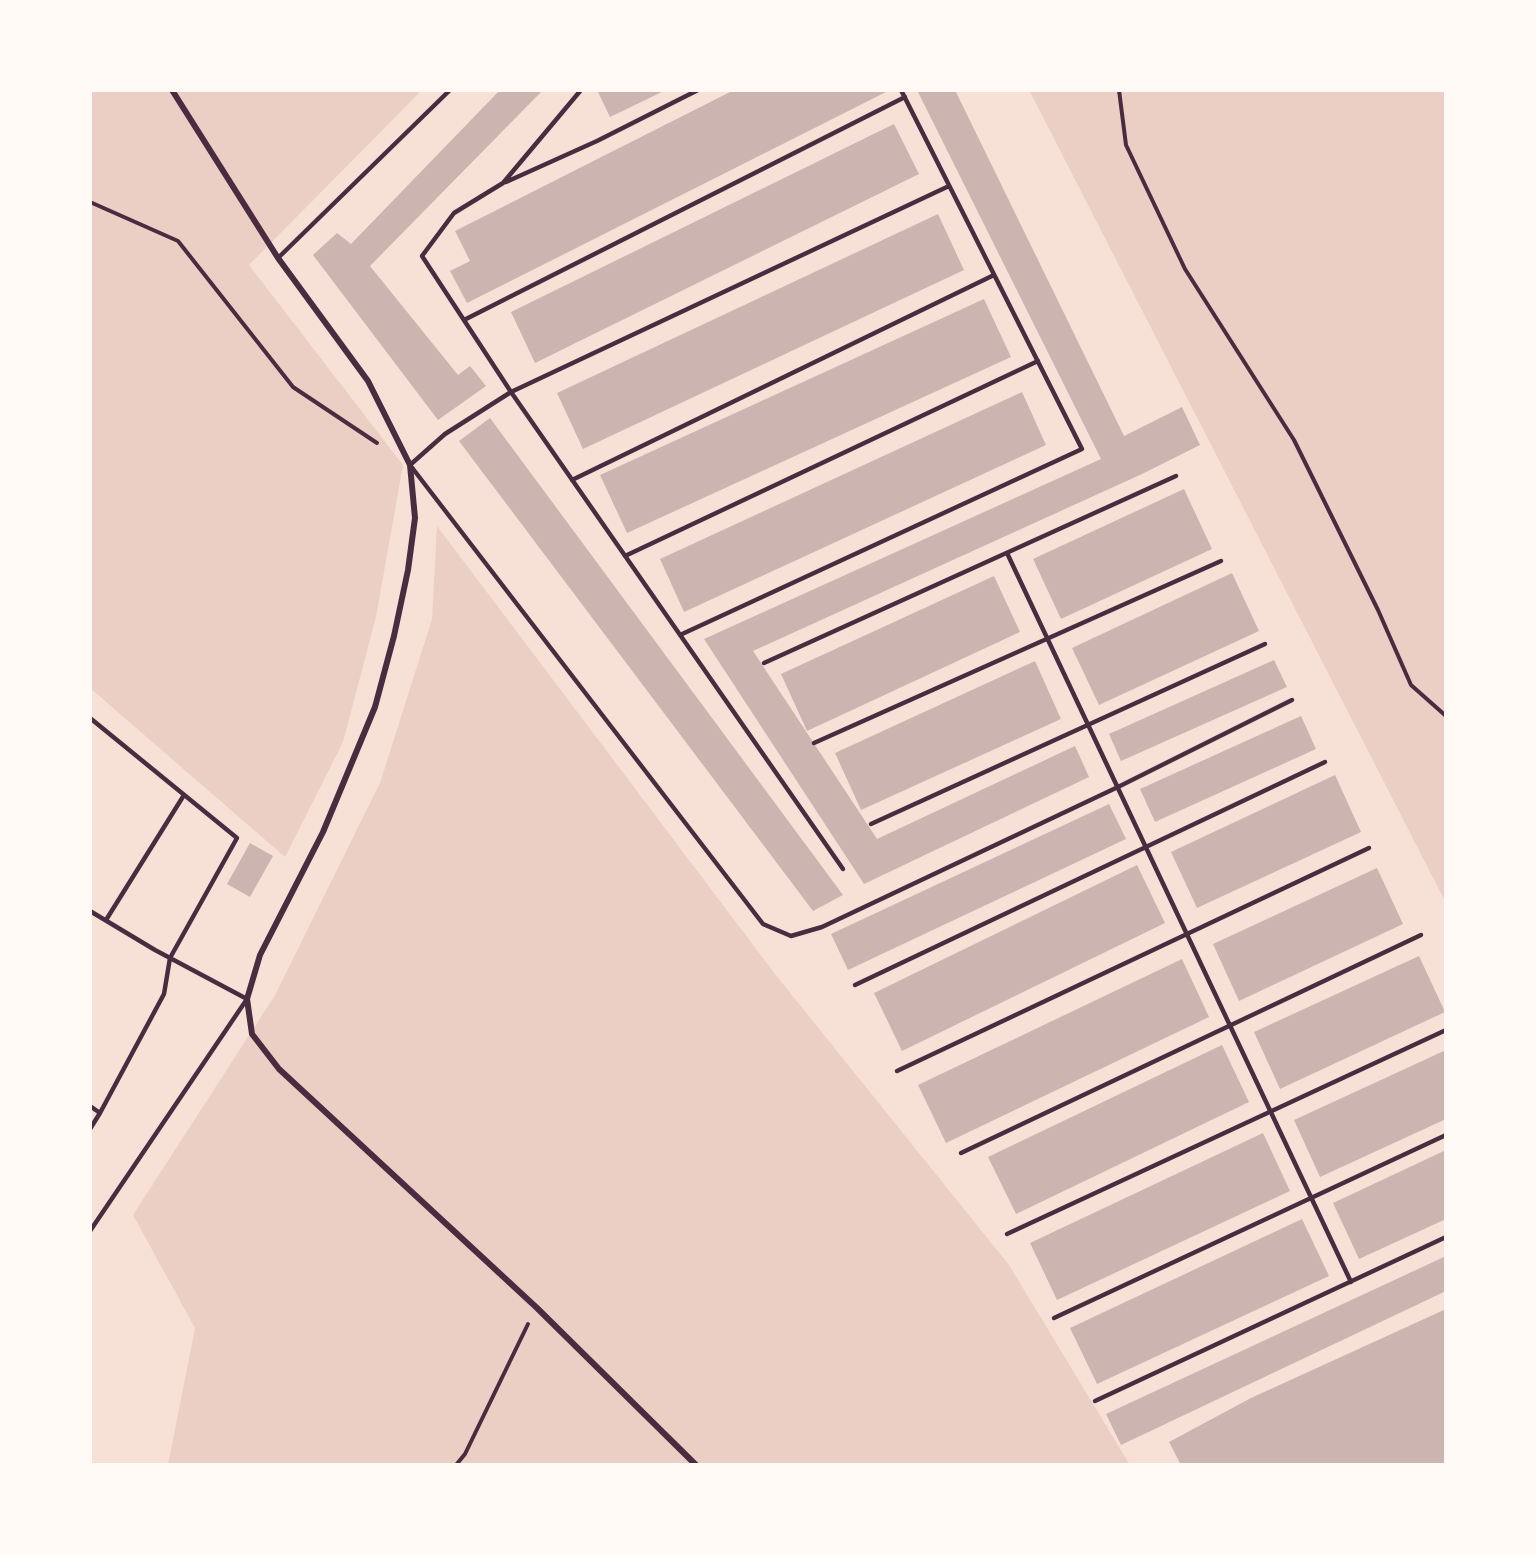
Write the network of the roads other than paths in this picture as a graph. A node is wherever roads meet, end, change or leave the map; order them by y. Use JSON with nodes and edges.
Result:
{"nodes":[{"id":1,"x":172,"y":90,"type":"edge"},
{"id":2,"x":450,"y":90,"type":"edge"},
{"id":3,"x":581,"y":90,"type":"edge"},
{"id":4,"x":698,"y":90,"type":"edge"},
{"id":5,"x":901,"y":90,"type":"edge"},
{"id":6,"x":905,"y":97,"type":"junction"},
{"id":7,"x":503,"y":183,"type":"junction"},
{"id":8,"x":949,"y":186,"type":"junction"},
{"id":9,"x":278,"y":258,"type":"junction"},
{"id":10,"x":994,"y":275,"type":"junction"},
{"id":11,"x":464,"y":320,"type":"junction"},
{"id":12,"x":1038,"y":361,"type":"junction"},
{"id":13,"x":511,"y":392,"type":"junction"},
{"id":14,"x":410,"y":465,"type":"junction"},
{"id":15,"x":1176,"y":476,"type":"dead end"},
{"id":16,"x":572,"y":480,"type":"junction"},
{"id":17,"x":1007,"y":553,"type":"junction"},
{"id":18,"x":625,"y":556,"type":"junction"},
{"id":19,"x":1221,"y":561,"type":"dead end"},
{"id":20,"x":680,"y":635,"type":"junction"},
{"id":21,"x":1048,"y":639,"type":"junction"},
{"id":22,"x":1264,"y":644,"type":"dead end"},
{"id":23,"x":764,"y":663,"type":"dead end"},
{"id":24,"x":1292,"y":700,"type":"dead end"},
{"id":25,"x":90,"y":718,"type":"edge"},
{"id":26,"x":1088,"y":724,"type":"junction"},
{"id":27,"x":814,"y":742,"type":"dead end"},
{"id":28,"x":1325,"y":762,"type":"dead end"},
{"id":29,"x":1118,"y":787,"type":"junction"},
{"id":30,"x":184,"y":795,"type":"junction"},
{"id":31,"x":870,"y":824,"type":"dead end"},
{"id":32,"x":1146,"y":847,"type":"junction"},
{"id":33,"x":1369,"y":848,"type":"dead end"},
{"id":34,"x":843,"y":869,"type":"dead end"},
{"id":35,"x":90,"y":911,"type":"edge"},
{"id":36,"x":106,"y":920,"type":"junction"},
{"id":37,"x":1187,"y":934,"type":"junction"},
{"id":38,"x":1421,"y":935,"type":"dead end"},
{"id":39,"x":170,"y":958,"type":"junction"},
{"id":40,"x":855,"y":985,"type":"dead end"},
{"id":41,"x":247,"y":999,"type":"junction"},
{"id":42,"x":1230,"y":1025,"type":"junction"},
{"id":43,"x":1446,"y":1030,"type":"edge"},
{"id":44,"x":897,"y":1071,"type":"dead end"},
{"id":45,"x":90,"y":1106,"type":"edge"},
{"id":46,"x":1270,"y":1111,"type":"junction"},
{"id":47,"x":100,"y":1113,"type":"junction"},
{"id":48,"x":90,"y":1129,"type":"edge"},
{"id":49,"x":1446,"y":1135,"type":"edge"},
{"id":50,"x":961,"y":1153,"type":"dead end"},
{"id":51,"x":1311,"y":1198,"type":"junction"},
{"id":52,"x":90,"y":1231,"type":"edge"},
{"id":53,"x":1007,"y":1234,"type":"dead end"},
{"id":54,"x":1446,"y":1237,"type":"edge"},
{"id":55,"x":1351,"y":1282,"type":"junction"},
{"id":56,"x":1054,"y":1318,"type":"dead end"},
{"id":57,"x":1095,"y":1401,"type":"dead end"},
{"id":58,"x":696,"y":1465,"type":"edge"}],
"edges":[{"from":1,"to":9,"type":"street"},
{"from":2,"to":9,"type":"lane"},
{"from":3,"to":7,"type":"lane"},
{"from":4,"to":7,"type":"lane"},
{"from":5,"to":6,"type":"lane"},
{"from":6,"to":8,"type":"lane"},
{"from":6,"to":11,"type":"lane"},
{"from":7,"to":11,"type":"lane"},
{"from":8,"to":10,"type":"lane"},
{"from":8,"to":13,"type":"lane"},
{"from":9,"to":14,"type":"street"},
{"from":10,"to":12,"type":"lane"},
{"from":10,"to":16,"type":"lane"},
{"from":11,"to":13,"type":"lane"},
{"from":12,"to":18,"type":"lane"},
{"from":12,"to":20,"type":"lane"},
{"from":13,"to":14,"type":"lane"},
{"from":13,"to":16,"type":"lane"},
{"from":14,"to":29,"type":"lane"},
{"from":14,"to":41,"type":"street"},
{"from":15,"to":17,"type":"lane"},
{"from":16,"to":18,"type":"lane"},
{"from":17,"to":21,"type":"lane"},
{"from":17,"to":23,"type":"lane"},
{"from":18,"to":20,"type":"lane"},
{"from":19,"to":21,"type":"lane"},
{"from":20,"to":34,"type":"lane"},
{"from":21,"to":26,"type":"lane"},
{"from":21,"to":27,"type":"lane"},
{"from":22,"to":26,"type":"lane"},
{"from":24,"to":29,"type":"lane"},
{"from":25,"to":30,"type":"lane"},
{"from":26,"to":29,"type":"lane"},
{"from":26,"to":31,"type":"lane"},
{"from":28,"to":32,"type":"lane"},
{"from":29,"to":32,"type":"lane"},
{"from":30,"to":36,"type":"lane"},
{"from":30,"to":39,"type":"lane"},
{"from":32,"to":37,"type":"lane"},
{"from":32,"to":40,"type":"lane"},
{"from":33,"to":37,"type":"lane"},
{"from":35,"to":36,"type":"lane"},
{"from":36,"to":39,"type":"lane"},
{"from":37,"to":42,"type":"lane"},
{"from":37,"to":44,"type":"lane"},
{"from":38,"to":42,"type":"lane"},
{"from":39,"to":41,"type":"lane"},
{"from":39,"to":47,"type":"lane"},
{"from":41,"to":52,"type":"lane"},
{"from":41,"to":58,"type":"street"},
{"from":42,"to":46,"type":"lane"},
{"from":42,"to":50,"type":"lane"},
{"from":43,"to":46,"type":"lane"},
{"from":45,"to":47,"type":"lane"},
{"from":46,"to":51,"type":"lane"},
{"from":46,"to":53,"type":"lane"},
{"from":47,"to":48,"type":"lane"},
{"from":49,"to":51,"type":"lane"},
{"from":51,"to":55,"type":"lane"},
{"from":51,"to":56,"type":"lane"},
{"from":54,"to":55,"type":"lane"},
{"from":55,"to":57,"type":"lane"}]}
